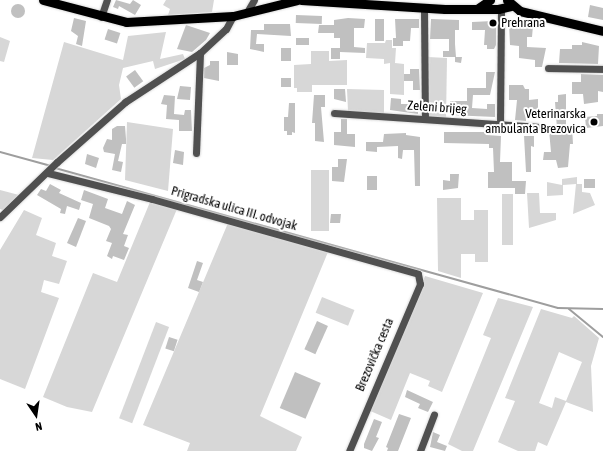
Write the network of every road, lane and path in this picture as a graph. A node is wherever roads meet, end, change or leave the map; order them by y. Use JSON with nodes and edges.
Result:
{"nodes":[{"id":1,"x":43,"y":0,"type":"edge"},
{"id":2,"x":107,"y":0,"type":"edge"},
{"id":3,"x":254,"y":0,"type":"edge"},
{"id":4,"x":297,"y":0,"type":"edge"},
{"id":5,"x":301,"y":0,"type":"edge"},
{"id":6,"x":490,"y":0,"type":"edge"},
{"id":7,"x":272,"y":2,"type":"edge"},
{"id":8,"x":509,"y":3,"type":"edge"},
{"id":9,"x":424,"y":9,"type":"junction"},
{"id":10,"x":477,"y":9,"type":"junction"},
{"id":11,"x":501,"y":9,"type":"junction"},
{"id":12,"x":247,"y":12,"type":"junction"},
{"id":13,"x":233,"y":16,"type":"junction"},
{"id":14,"x":101,"y":17,"type":"junction"},
{"id":15,"x":603,"y":31,"type":"edge"},
{"id":16,"x":200,"y":53,"type":"junction"},
{"id":17,"x":548,"y":68,"type":"dead end"},
{"id":18,"x":603,"y":69,"type":"edge"},
{"id":19,"x":334,"y":113,"type":"dead end"},
{"id":20,"x":425,"y":119,"type":"junction"},
{"id":21,"x":500,"y":125,"type":"junction"},
{"id":22,"x":537,"y":127,"type":"dead end"},
{"id":23,"x":196,"y":153,"type":"dead end"},
{"id":24,"x":49,"y":172,"type":"junction"},
{"id":25,"x":0,"y":217,"type":"edge"},
{"id":26,"x":414,"y":272,"type":"joint"},
{"id":27,"x":434,"y":415,"type":"dead end"},
{"id":28,"x":349,"y":451,"type":"edge"},
{"id":29,"x":420,"y":451,"type":"edge"}],
"edges":[{"from":1,"to":14,"type":"main road"},
{"from":2,"to":14,"type":"street"},
{"from":3,"to":12,"type":"street"},
{"from":4,"to":7,"type":"main road"},
{"from":5,"to":9,"type":"main road"},
{"from":6,"to":10,"type":"main road"},
{"from":7,"to":12,"type":"main road"},
{"from":8,"to":11,"type":"main road"},
{"from":8,"to":15,"type":"main road"},
{"from":9,"to":10,"type":"main road"},
{"from":9,"to":20,"type":"street"},
{"from":10,"to":11,"type":"main road"},
{"from":11,"to":21,"type":"street"},
{"from":12,"to":13,"type":"main road"},
{"from":13,"to":14,"type":"main road"},
{"from":13,"to":16,"type":"street"},
{"from":16,"to":23,"type":"street"},
{"from":16,"to":24,"type":"street"},
{"from":17,"to":18,"type":"street"},
{"from":19,"to":20,"type":"street","name":"Zeleni brijeg"},
{"from":20,"to":21,"type":"street","name":"Zeleni brijeg"},
{"from":21,"to":22,"type":"street","name":"Zeleni brijeg"},
{"from":24,"to":25,"type":"street"},
{"from":24,"to":26,"type":"street","name":"Prigradska ulica III. odvojak"},
{"from":26,"to":28,"type":"street","name":"Brezovička cesta"},
{"from":27,"to":29,"type":"street"}]}
